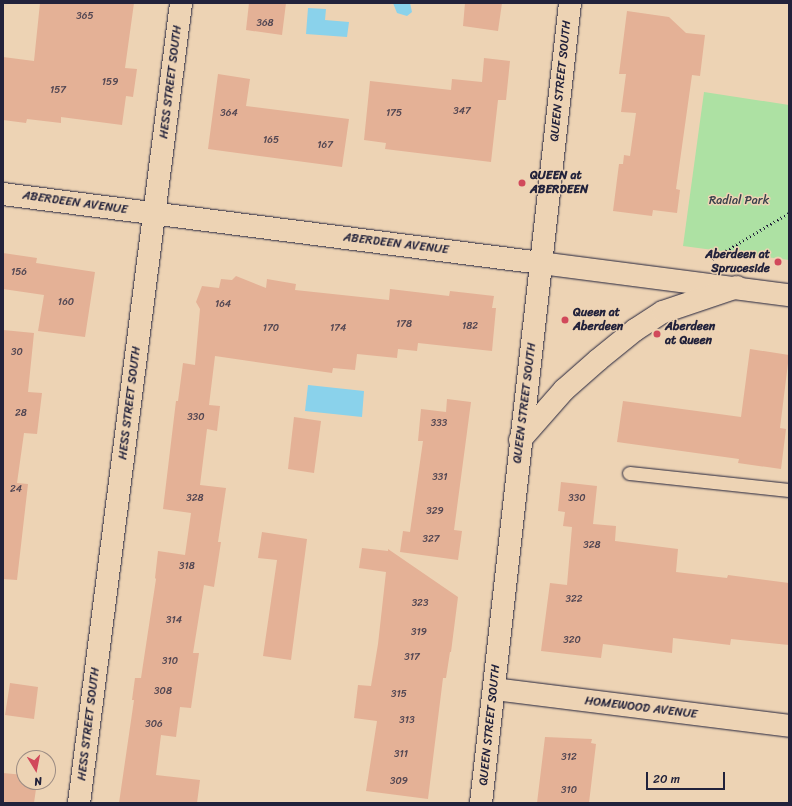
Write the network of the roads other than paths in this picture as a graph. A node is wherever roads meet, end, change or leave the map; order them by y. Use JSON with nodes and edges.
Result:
{"nodes":[{"id":1,"x":181,"y":3,"type":"edge"},
{"id":2,"x":570,"y":3,"type":"edge"},
{"id":3,"x":3,"y":194,"type":"edge"},
{"id":4,"x":154,"y":214,"type":"junction"},
{"id":5,"x":541,"y":263,"type":"junction"},
{"id":6,"x":737,"y":287,"type":"junction"},
{"id":7,"x":789,"y":295,"type":"edge"},
{"id":8,"x":520,"y":440,"type":"junction"},
{"id":9,"x":629,"y":473,"type":"dead end"},
{"id":10,"x":789,"y":490,"type":"edge"},
{"id":11,"x":494,"y":689,"type":"junction"},
{"id":12,"x":789,"y":726,"type":"edge"},
{"id":13,"x":78,"y":803,"type":"edge"},
{"id":14,"x":481,"y":803,"type":"edge"}],
"edges":[{"from":1,"to":4,"type":"street","name":"HESS STREET SOUTH"},
{"from":2,"to":5,"type":"street","name":"QUEEN STREET SOUTH"},
{"from":3,"to":4,"type":"street","name":"ABERDEEN AVENUE"},
{"from":4,"to":5,"type":"street","name":"ABERDEEN AVENUE"},
{"from":4,"to":13,"type":"street","name":"HESS STREET SOUTH"},
{"from":5,"to":6,"type":"street","name":"ABERDEEN AVENUE"},
{"from":5,"to":8,"type":"street","name":"QUEEN STREET SOUTH"},
{"from":6,"to":7,"type":"street","name":"ABERDEEN AVENUE"},
{"from":6,"to":8,"type":"street"},
{"from":8,"to":11,"type":"street","name":"QUEEN STREET SOUTH"},
{"from":9,"to":10,"type":"lane"},
{"from":11,"to":12,"type":"street","name":"HOMEWOOD AVENUE"},
{"from":11,"to":14,"type":"street","name":"QUEEN STREET SOUTH"}]}
